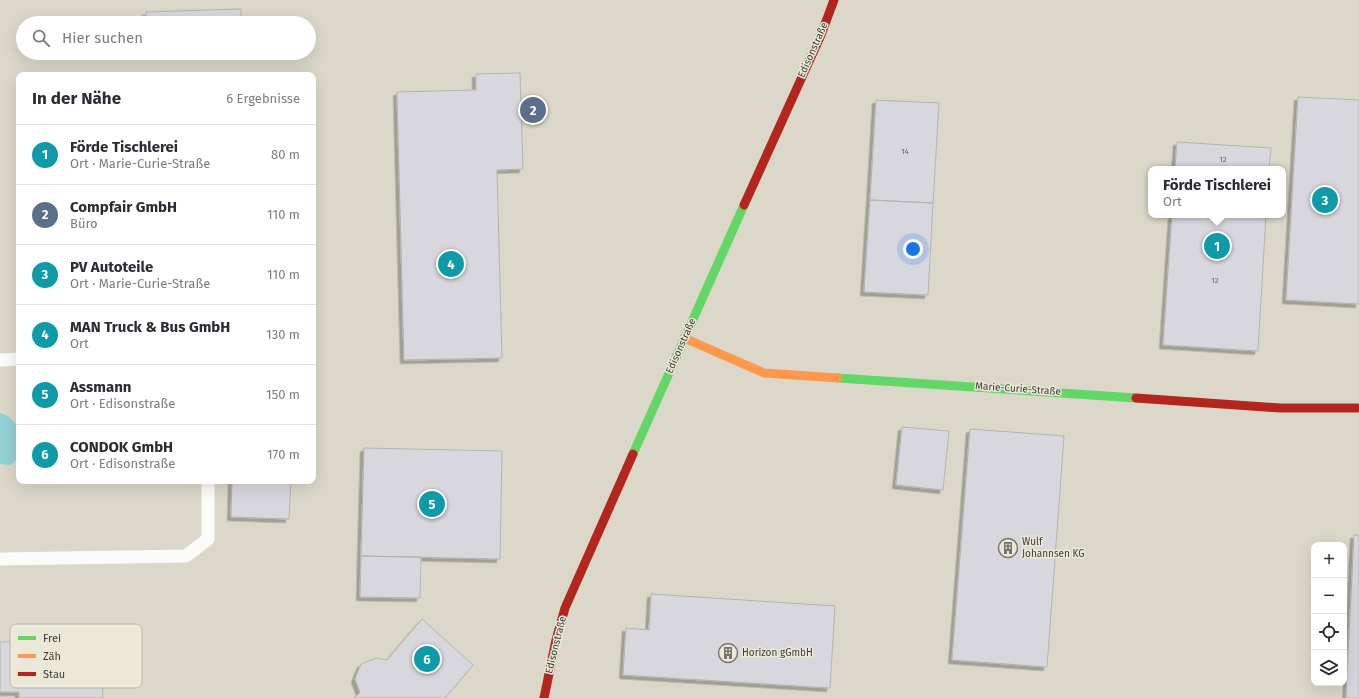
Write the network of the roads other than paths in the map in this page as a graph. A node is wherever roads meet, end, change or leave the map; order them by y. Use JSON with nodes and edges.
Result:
{"nodes":[{"id":1,"x":834,"y":0,"type":"edge"},
{"id":2,"x":684,"y":338,"type":"junction"},
{"id":3,"x":16,"y":359,"type":"edge"},
{"id":4,"x":0,"y":360,"type":"edge"},
{"id":5,"x":1359,"y":408,"type":"edge"},
{"id":6,"x":208,"y":484,"type":"edge"},
{"id":7,"x":0,"y":559,"type":"edge"},
{"id":8,"x":544,"y":698,"type":"edge"}],
"edges":[{"from":1,"to":2,"type":"street","name":"Edisonstraße"},
{"from":2,"to":5,"type":"street","name":"Marie-Curie-Straße"},
{"from":2,"to":8,"type":"street","name":"Edisonstraße"},
{"from":3,"to":4,"type":"lane"},
{"from":6,"to":7,"type":"lane"}]}
